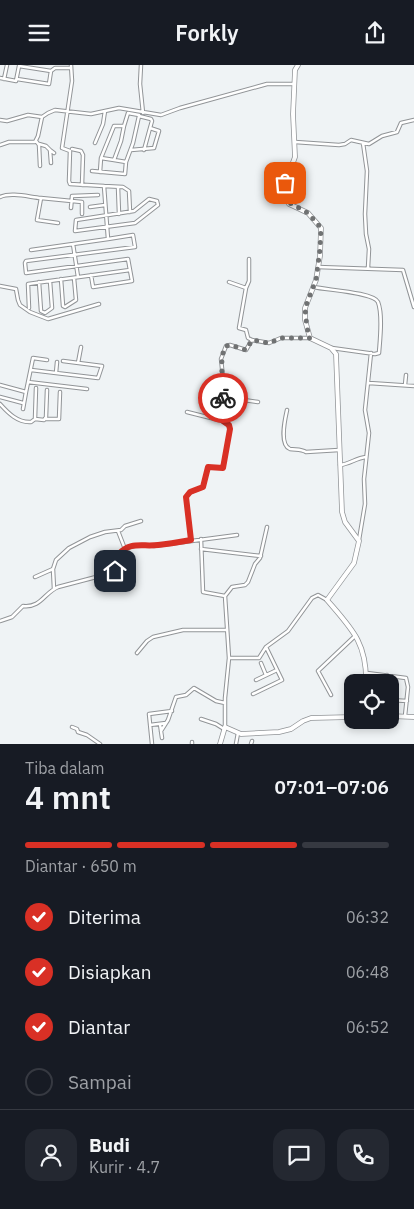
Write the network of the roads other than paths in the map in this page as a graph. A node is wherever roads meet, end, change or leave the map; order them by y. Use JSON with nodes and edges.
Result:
{"nodes":[{"id":1,"x":7,"y":65,"type":"edge"},
{"id":2,"x":19,"y":65,"type":"edge"},
{"id":3,"x":141,"y":65,"type":"edge"},
{"id":4,"x":298,"y":65,"type":"edge"},
{"id":5,"x":71,"y":67,"type":"edge"},
{"id":6,"x":51,"y":71,"type":"junction"},
{"id":7,"x":0,"y":78,"type":"edge"},
{"id":8,"x":4,"y":79,"type":"junction"},
{"id":9,"x":17,"y":79,"type":"junction"},
{"id":10,"x":294,"y":84,"type":"junction"},
{"id":11,"x":68,"y":110,"type":"junction"},
{"id":12,"x":105,"y":111,"type":"junction"},
{"id":13,"x":141,"y":113,"type":"junction"},
{"id":14,"x":42,"y":117,"type":"junction"},
{"id":15,"x":0,"y":120,"type":"edge"},
{"id":16,"x":414,"y":120,"type":"edge"},
{"id":17,"x":124,"y":127,"type":"junction"},
{"id":18,"x":150,"y":127,"type":"junction"},
{"id":19,"x":295,"y":142,"type":"junction"},
{"id":20,"x":38,"y":143,"type":"junction"},
{"id":21,"x":95,"y":143,"type":"dead end"},
{"id":22,"x":363,"y":143,"type":"junction"},
{"id":23,"x":0,"y":145,"type":"edge"},
{"id":24,"x":72,"y":149,"type":"dead end"},
{"id":25,"x":144,"y":149,"type":"junction"},
{"id":26,"x":50,"y":150,"type":"junction"},
{"id":27,"x":131,"y":151,"type":"junction"},
{"id":28,"x":54,"y":153,"type":"dead end"},
{"id":29,"x":101,"y":158,"type":"junction"},
{"id":30,"x":114,"y":160,"type":"junction"},
{"id":31,"x":126,"y":161,"type":"junction"},
{"id":32,"x":51,"y":163,"type":"dead end"},
{"id":33,"x":40,"y":166,"type":"dead end"},
{"id":34,"x":92,"y":171,"type":"dead end"},
{"id":35,"x":100,"y":172,"type":"junction"},
{"id":36,"x":82,"y":185,"type":"junction"},
{"id":37,"x":104,"y":186,"type":"junction"},
{"id":38,"x":118,"y":187,"type":"junction"},
{"id":39,"x":98,"y":195,"type":"dead end"},
{"id":40,"x":0,"y":197,"type":"edge"},
{"id":41,"x":41,"y":198,"type":"junction"},
{"id":42,"x":72,"y":201,"type":"junction"},
{"id":43,"x":105,"y":205,"type":"junction"},
{"id":44,"x":90,"y":207,"type":"dead end"},
{"id":45,"x":71,"y":208,"type":"dead end"},
{"id":46,"x":130,"y":212,"type":"junction"},
{"id":47,"x":82,"y":214,"type":"dead end"},
{"id":48,"x":119,"y":214,"type":"junction"},
{"id":49,"x":106,"y":216,"type":"junction"},
{"id":50,"x":58,"y":223,"type":"dead end"},
{"id":51,"x":107,"y":227,"type":"junction"},
{"id":52,"x":108,"y":239,"type":"junction"},
{"id":53,"x":73,"y":244,"type":"junction"},
{"id":54,"x":31,"y":250,"type":"dead end"},
{"id":55,"x":75,"y":255,"type":"junction"},
{"id":56,"x":249,"y":259,"type":"dead end"},
{"id":57,"x":76,"y":266,"type":"junction"},
{"id":58,"x":318,"y":267,"type":"junction"},
{"id":59,"x":368,"y":268,"type":"junction"},
{"id":60,"x":130,"y":270,"type":"junction"},
{"id":61,"x":91,"y":275,"type":"junction"},
{"id":62,"x":76,"y":277,"type":"junction"},
{"id":63,"x":61,"y":279,"type":"junction"},
{"id":64,"x":50,"y":281,"type":"junction"},
{"id":65,"x":39,"y":282,"type":"junction"},
{"id":66,"x":229,"y":282,"type":"dead end"},
{"id":67,"x":0,"y":286,"type":"edge"},
{"id":68,"x":314,"y":287,"type":"junction"},
{"id":69,"x":246,"y":288,"type":"junction"},
{"id":70,"x":99,"y":304,"type":"dead end"},
{"id":71,"x":414,"y":307,"type":"edge"},
{"id":72,"x":29,"y":308,"type":"dead end"},
{"id":73,"x":310,"y":338,"type":"junction"},
{"id":74,"x":252,"y":340,"type":"junction"},
{"id":75,"x":81,"y":347,"type":"dead end"},
{"id":76,"x":332,"y":348,"type":"junction"},
{"id":77,"x":371,"y":353,"type":"junction"},
{"id":78,"x":47,"y":360,"type":"dead end"},
{"id":79,"x":64,"y":361,"type":"dead end"},
{"id":80,"x":57,"y":362,"type":"dead end"},
{"id":81,"x":78,"y":363,"type":"junction"},
{"id":82,"x":31,"y":370,"type":"junction"},
{"id":83,"x":56,"y":373,"type":"junction"},
{"id":84,"x":406,"y":375,"type":"dead end"},
{"id":85,"x":28,"y":382,"type":"junction"},
{"id":86,"x":369,"y":383,"type":"junction"},
{"id":87,"x":0,"y":385,"type":"edge"},
{"id":88,"x":405,"y":385,"type":"junction"},
{"id":89,"x":414,"y":386,"type":"edge"},
{"id":90,"x":36,"y":388,"type":"dead end"},
{"id":91,"x":87,"y":389,"type":"dead end"},
{"id":92,"x":47,"y":390,"type":"dead end"},
{"id":93,"x":60,"y":391,"type":"dead end"},
{"id":94,"x":26,"y":392,"type":"junction"},
{"id":95,"x":0,"y":397,"type":"edge"},
{"id":96,"x":223,"y":397,"type":"junction"},
{"id":97,"x":23,"y":403,"type":"junction"},
{"id":98,"x":258,"y":403,"type":"dead end"},
{"id":99,"x":0,"y":404,"type":"edge"},
{"id":100,"x":23,"y":409,"type":"dead end"},
{"id":101,"x":287,"y":410,"type":"dead end"},
{"id":102,"x":187,"y":412,"type":"dead end"},
{"id":103,"x":35,"y":419,"type":"junction"},
{"id":104,"x":46,"y":419,"type":"junction"},
{"id":105,"x":223,"y":421,"type":"junction"},
{"id":106,"x":338,"y":450,"type":"junction"},
{"id":107,"x":366,"y":457,"type":"junction"},
{"id":108,"x":340,"y":465,"type":"junction"},
{"id":109,"x":140,"y":521,"type":"dead end"},
{"id":110,"x":267,"y":527,"type":"dead end"},
{"id":111,"x":118,"y":531,"type":"junction"},
{"id":112,"x":236,"y":535,"type":"dead end"},
{"id":113,"x":201,"y":539,"type":"junction"},
{"id":114,"x":191,"y":540,"type":"junction"},
{"id":115,"x":359,"y":541,"type":"junction"},
{"id":116,"x":125,"y":549,"type":"junction"},
{"id":117,"x":202,"y":549,"type":"junction"},
{"id":118,"x":261,"y":556,"type":"junction"},
{"id":119,"x":53,"y":569,"type":"junction"},
{"id":120,"x":35,"y":577,"type":"dead end"},
{"id":121,"x":54,"y":589,"type":"junction"},
{"id":122,"x":225,"y":596,"type":"junction"},
{"id":123,"x":327,"y":600,"type":"junction"},
{"id":124,"x":0,"y":621,"type":"edge"},
{"id":125,"x":226,"y":631,"type":"junction"},
{"id":126,"x":356,"y":635,"type":"junction"},
{"id":127,"x":266,"y":647,"type":"junction"},
{"id":128,"x":137,"y":653,"type":"dead end"},
{"id":129,"x":229,"y":659,"type":"junction"},
{"id":130,"x":261,"y":663,"type":"dead end"},
{"id":131,"x":277,"y":670,"type":"junction"},
{"id":132,"x":367,"y":673,"type":"joint"},
{"id":133,"x":377,"y":674,"type":"edge"},
{"id":134,"x":266,"y":675,"type":"junction"},
{"id":135,"x":399,"y":677,"type":"edge"},
{"id":136,"x":256,"y":680,"type":"dead end"},
{"id":137,"x":253,"y":694,"type":"dead end"},
{"id":138,"x":331,"y":695,"type":"dead end"},
{"id":139,"x":399,"y":701,"type":"edge"},
{"id":140,"x":407,"y":701,"type":"junction"},
{"id":141,"x":225,"y":703,"type":"junction"},
{"id":142,"x":172,"y":711,"type":"junction"},
{"id":143,"x":399,"y":716,"type":"edge"},
{"id":144,"x":405,"y":716,"type":"junction"},
{"id":145,"x":344,"y":717,"type":"edge"},
{"id":146,"x":414,"y":717,"type":"edge"},
{"id":147,"x":201,"y":719,"type":"dead end"},
{"id":148,"x":166,"y":723,"type":"junction"},
{"id":149,"x":160,"y":724,"type":"junction"},
{"id":150,"x":150,"y":725,"type":"junction"},
{"id":151,"x":72,"y":727,"type":"dead end"},
{"id":152,"x":224,"y":728,"type":"junction"},
{"id":153,"x":161,"y":731,"type":"junction"},
{"id":154,"x":238,"y":733,"type":"junction"},
{"id":155,"x":162,"y":739,"type":"dead end"},
{"id":156,"x":100,"y":744,"type":"edge"},
{"id":157,"x":152,"y":744,"type":"edge"},
{"id":158,"x":220,"y":744,"type":"edge"},
{"id":159,"x":236,"y":744,"type":"edge"}],
"edges":[{"from":1,"to":8,"type":"street"},
{"from":2,"to":6,"type":"street"},
{"from":2,"to":9,"type":"street"},
{"from":3,"to":13,"type":"street"},
{"from":4,"to":10,"type":"street"},
{"from":5,"to":6,"type":"street"},
{"from":5,"to":11,"type":"street"},
{"from":6,"to":9,"type":"street"},
{"from":7,"to":8,"type":"street"},
{"from":8,"to":9,"type":"street"},
{"from":10,"to":13,"type":"street"},
{"from":10,"to":19,"type":"street"},
{"from":11,"to":12,"type":"street"},
{"from":11,"to":14,"type":"street"},
{"from":11,"to":36,"type":"street"},
{"from":12,"to":13,"type":"street"},
{"from":12,"to":21,"type":"street"},
{"from":13,"to":17,"type":"street"},
{"from":13,"to":18,"type":"street"},
{"from":13,"to":27,"type":"street"},
{"from":14,"to":15,"type":"street"},
{"from":14,"to":20,"type":"street"},
{"from":16,"to":22,"type":"street"},
{"from":17,"to":29,"type":"street"},
{"from":17,"to":30,"type":"street"},
{"from":18,"to":25,"type":"street"},
{"from":18,"to":25,"type":"street"},
{"from":19,"to":22,"type":"street"},
{"from":19,"to":58,"type":"street"},
{"from":20,"to":23,"type":"street"},
{"from":20,"to":26,"type":"street"},
{"from":20,"to":33,"type":"street"},
{"from":22,"to":59,"type":"street"},
{"from":24,"to":36,"type":"street"},
{"from":25,"to":27,"type":"street"},
{"from":26,"to":28,"type":"street"},
{"from":26,"to":32,"type":"street"},
{"from":27,"to":31,"type":"street"},
{"from":29,"to":30,"type":"street"},
{"from":29,"to":35,"type":"street"},
{"from":30,"to":31,"type":"street"},
{"from":31,"to":35,"type":"street"},
{"from":34,"to":35,"type":"street"},
{"from":36,"to":37,"type":"street"},
{"from":37,"to":38,"type":"street"},
{"from":37,"to":43,"type":"street"},
{"from":38,"to":46,"type":"street"},
{"from":38,"to":48,"type":"street"},
{"from":39,"to":42,"type":"street"},
{"from":40,"to":41,"type":"street"},
{"from":41,"to":42,"type":"street"},
{"from":41,"to":50,"type":"street"},
{"from":42,"to":45,"type":"street"},
{"from":42,"to":47,"type":"street"},
{"from":43,"to":44,"type":"street"},
{"from":43,"to":49,"type":"street"},
{"from":46,"to":48,"type":"street"},
{"from":46,"to":51,"type":"street"},
{"from":48,"to":49,"type":"street"},
{"from":49,"to":51,"type":"street"},
{"from":49,"to":51,"type":"street"},
{"from":51,"to":52,"type":"street"},
{"from":52,"to":53,"type":"street"},
{"from":52,"to":55,"type":"street"},
{"from":53,"to":54,"type":"street"},
{"from":53,"to":55,"type":"street"},
{"from":55,"to":57,"type":"street"},
{"from":55,"to":57,"type":"street"},
{"from":56,"to":69,"type":"street"},
{"from":57,"to":60,"type":"street"},
{"from":57,"to":62,"type":"street"},
{"from":58,"to":59,"type":"street"},
{"from":58,"to":68,"type":"street"},
{"from":59,"to":71,"type":"street"},
{"from":60,"to":61,"type":"street"},
{"from":60,"to":61,"type":"street"},
{"from":61,"to":62,"type":"street"},
{"from":62,"to":63,"type":"street"},
{"from":62,"to":63,"type":"street"},
{"from":63,"to":64,"type":"street"},
{"from":64,"to":65,"type":"street"},
{"from":64,"to":65,"type":"street"},
{"from":65,"to":72,"type":"street"},
{"from":66,"to":69,"type":"street"},
{"from":67,"to":70,"type":"street"},
{"from":68,"to":73,"type":"street"},
{"from":68,"to":77,"type":"street"},
{"from":69,"to":74,"type":"street"},
{"from":73,"to":74,"type":"street"},
{"from":73,"to":76,"type":"street"},
{"from":74,"to":96,"type":"street"},
{"from":75,"to":81,"type":"street"},
{"from":76,"to":77,"type":"street"},
{"from":76,"to":106,"type":"street"},
{"from":77,"to":86,"type":"street"},
{"from":78,"to":82,"type":"street"},
{"from":79,"to":81,"type":"street"},
{"from":80,"to":83,"type":"street"},
{"from":81,"to":83,"type":"street"},
{"from":82,"to":83,"type":"street"},
{"from":82,"to":85,"type":"street"},
{"from":84,"to":88,"type":"street"},
{"from":85,"to":91,"type":"street"},
{"from":85,"to":94,"type":"street"},
{"from":86,"to":88,"type":"street"},
{"from":86,"to":107,"type":"street"},
{"from":87,"to":94,"type":"street"},
{"from":88,"to":89,"type":"street"},
{"from":90,"to":103,"type":"street"},
{"from":92,"to":104,"type":"street"},
{"from":93,"to":104,"type":"street"},
{"from":94,"to":97,"type":"street"},
{"from":95,"to":97,"type":"street"},
{"from":96,"to":98,"type":"street"},
{"from":96,"to":105,"type":"street"},
{"from":97,"to":100,"type":"street"},
{"from":99,"to":103,"type":"street"},
{"from":101,"to":106,"type":"street"},
{"from":102,"to":105,"type":"street"},
{"from":103,"to":104,"type":"street"},
{"from":105,"to":114,"type":"street"},
{"from":106,"to":108,"type":"street"},
{"from":107,"to":108,"type":"street"},
{"from":107,"to":115,"type":"street"},
{"from":108,"to":115,"type":"street"},
{"from":109,"to":111,"type":"street"},
{"from":110,"to":118,"type":"street"},
{"from":111,"to":116,"type":"street"},
{"from":111,"to":119,"type":"street"},
{"from":112,"to":113,"type":"street"},
{"from":113,"to":114,"type":"street"},
{"from":113,"to":117,"type":"street"},
{"from":114,"to":116,"type":"street"},
{"from":115,"to":123,"type":"street"},
{"from":116,"to":121,"type":"street"},
{"from":117,"to":118,"type":"street"},
{"from":117,"to":122,"type":"street"},
{"from":118,"to":122,"type":"street"},
{"from":119,"to":120,"type":"street"},
{"from":119,"to":121,"type":"street"},
{"from":121,"to":124,"type":"street"},
{"from":122,"to":125,"type":"street"},
{"from":123,"to":126,"type":"street"},
{"from":123,"to":127,"type":"street"},
{"from":125,"to":128,"type":"street"},
{"from":125,"to":129,"type":"street"},
{"from":126,"to":132,"type":"street"},
{"from":126,"to":138,"type":"street"},
{"from":127,"to":129,"type":"street"},
{"from":127,"to":131,"type":"street"},
{"from":129,"to":141,"type":"street"},
{"from":130,"to":134,"type":"street"},
{"from":131,"to":134,"type":"street"},
{"from":131,"to":137,"type":"street"},
{"from":132,"to":133,"type":"street"},
{"from":134,"to":136,"type":"street"},
{"from":135,"to":140,"type":"street"},
{"from":139,"to":140,"type":"street"},
{"from":140,"to":144,"type":"street"},
{"from":141,"to":142,"type":"street"},
{"from":141,"to":152,"type":"street"},
{"from":142,"to":148,"type":"street"},
{"from":142,"to":150,"type":"street"},
{"from":143,"to":144,"type":"street"},
{"from":144,"to":146,"type":"street"},
{"from":145,"to":154,"type":"street"},
{"from":147,"to":152,"type":"street"},
{"from":148,"to":149,"type":"street"},
{"from":148,"to":153,"type":"street"},
{"from":149,"to":150,"type":"street"},
{"from":149,"to":153,"type":"street"},
{"from":150,"to":157,"type":"street"},
{"from":151,"to":156,"type":"street"},
{"from":152,"to":154,"type":"street"},
{"from":152,"to":158,"type":"street"},
{"from":153,"to":155,"type":"street"},
{"from":154,"to":159,"type":"street"}]}
